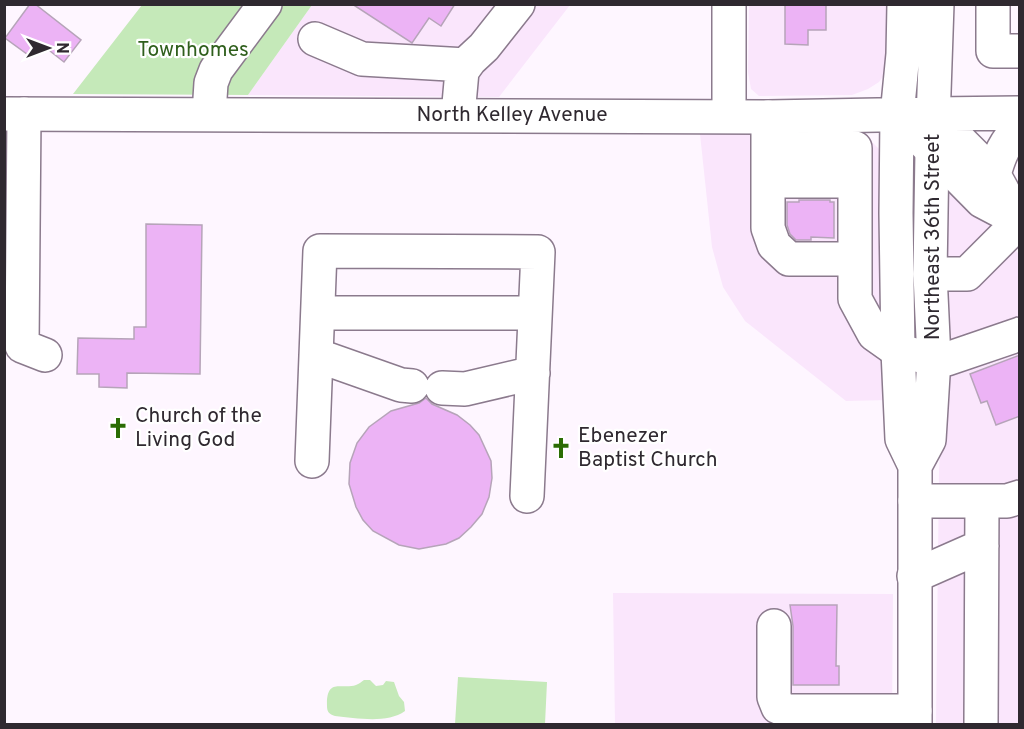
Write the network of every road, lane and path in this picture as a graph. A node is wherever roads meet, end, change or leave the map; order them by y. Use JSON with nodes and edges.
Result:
{"nodes":[{"id":1,"x":265,"y":4,"type":"edge"},
{"id":2,"x":518,"y":4,"type":"edge"},
{"id":3,"x":729,"y":4,"type":"edge"},
{"id":4,"x":904,"y":4,"type":"edge"},
{"id":5,"x":937,"y":4,"type":"edge"},
{"id":6,"x":993,"y":4,"type":"edge"},
{"id":7,"x":315,"y":39,"type":"dead end"},
{"id":8,"x":1020,"y":51,"type":"edge"},
{"id":9,"x":466,"y":65,"type":"junction"},
{"id":10,"x":1020,"y":112,"type":"edge"},
{"id":11,"x":14,"y":114,"type":"edge"},
{"id":12,"x":209,"y":114,"type":"junction"},
{"id":13,"x":933,"y":114,"type":"junction"},
{"id":14,"x":458,"y":115,"type":"junction"},
{"id":15,"x":897,"y":115,"type":"junction"},
{"id":16,"x":729,"y":116,"type":"junction"},
{"id":17,"x":768,"y":117,"type":"junction"},
{"id":18,"x":1020,"y":128,"type":"edge"},
{"id":19,"x":768,"y":149,"type":"junction"},
{"id":20,"x":932,"y":151,"type":"junction"},
{"id":21,"x":994,"y":175,"type":"junction"},
{"id":22,"x":768,"y":181,"type":"junction"},
{"id":23,"x":855,"y":197,"type":"junction"},
{"id":24,"x":896,"y":213,"type":"junction"},
{"id":25,"x":1020,"y":221,"type":"edge"},
{"id":26,"x":855,"y":259,"type":"junction"},
{"id":27,"x":930,"y":274,"type":"junction"},
{"id":28,"x":318,"y":313,"type":"junction"},
{"id":29,"x":535,"y":313,"type":"junction"},
{"id":30,"x":1020,"y":334,"type":"edge"},
{"id":31,"x":898,"y":351,"type":"junction"},
{"id":32,"x":45,"y":355,"type":"dead end"},
{"id":33,"x":316,"y":355,"type":"junction"},
{"id":34,"x":934,"y":359,"type":"junction"},
{"id":35,"x":532,"y":373,"type":"junction"},
{"id":36,"x":312,"y":461,"type":"dead end"},
{"id":37,"x":915,"y":466,"type":"junction"},
{"id":38,"x":527,"y":496,"type":"dead end"},
{"id":39,"x":1020,"y":496,"type":"edge"},
{"id":40,"x":915,"y":501,"type":"junction"},
{"id":41,"x":982,"y":501,"type":"junction"},
{"id":42,"x":982,"y":546,"type":"junction"},
{"id":43,"x":914,"y":576,"type":"junction"},
{"id":44,"x":774,"y":626,"type":"dead end"},
{"id":45,"x":915,"y":718,"type":"edge"},
{"id":46,"x":981,"y":724,"type":"edge"}],
"edges":[{"from":1,"to":12,"type":"main road"},
{"from":2,"to":9,"type":"main road"},
{"from":3,"to":16,"type":"main road"},
{"from":4,"to":15,"type":"main road","name":"Northeast 36th Street"},
{"from":5,"to":13,"type":"main road","name":"Northeast 36th Street"},
{"from":6,"to":8,"type":"main road"},
{"from":7,"to":9,"type":"main road"},
{"from":9,"to":14,"type":"main road"},
{"from":10,"to":13,"type":"main road","name":"North Kelley Avenue"},
{"from":11,"to":12,"type":"main road","name":"North Kelley Avenue"},
{"from":11,"to":32,"type":"main road"},
{"from":12,"to":14,"type":"main road","name":"North Kelley Avenue"},
{"from":13,"to":15,"type":"main road","name":"North Kelley Avenue"},
{"from":13,"to":20,"type":"main road","name":"Northeast 36th Street"},
{"from":13,"to":21,"type":"main road"},
{"from":14,"to":16,"type":"main road","name":"North Kelley Avenue"},
{"from":15,"to":17,"type":"main road","name":"North Kelley Avenue"},
{"from":15,"to":20,"type":"main road"},
{"from":15,"to":24,"type":"main road","name":"Northeast 36th Street"},
{"from":16,"to":17,"type":"main road","name":"North Kelley Avenue"},
{"from":17,"to":19,"type":"main road"},
{"from":18,"to":21,"type":"main road"},
{"from":19,"to":22,"type":"main road"},
{"from":19,"to":23,"type":"main road"},
{"from":20,"to":25,"type":"main road"},
{"from":20,"to":27,"type":"main road","name":"Northeast 36th Street"},
{"from":21,"to":25,"type":"main road"},
{"from":22,"to":23,"type":"main road"},
{"from":22,"to":26,"type":"main road"},
{"from":23,"to":24,"type":"main road"},
{"from":23,"to":26,"type":"main road"},
{"from":24,"to":31,"type":"main road","name":"Northeast 36th Street"},
{"from":25,"to":27,"type":"main road"},
{"from":26,"to":31,"type":"main road"},
{"from":27,"to":34,"type":"main road","name":"Northeast 36th Street"},
{"from":28,"to":29,"type":"main road"},
{"from":28,"to":29,"type":"main road"},
{"from":28,"to":33,"type":"main road"},
{"from":29,"to":35,"type":"main road"},
{"from":30,"to":34,"type":"main road"},
{"from":31,"to":34,"type":"main road"},
{"from":31,"to":37,"type":"main road","name":"Northeast 36th Street"},
{"from":33,"to":35,"type":"main road"},
{"from":33,"to":36,"type":"main road"},
{"from":34,"to":37,"type":"main road","name":"Northeast 36th Street"},
{"from":35,"to":38,"type":"main road"},
{"from":37,"to":40,"type":"main road","name":"Northeast 36th Street"},
{"from":39,"to":41,"type":"main road"},
{"from":40,"to":41,"type":"main road"},
{"from":40,"to":43,"type":"main road","name":"Northeast 36th Street"},
{"from":41,"to":42,"type":"main road"},
{"from":42,"to":43,"type":"main road"},
{"from":42,"to":46,"type":"main road"},
{"from":43,"to":45,"type":"main road","name":"Northeast 36th Street"},
{"from":44,"to":45,"type":"main road"}]}
